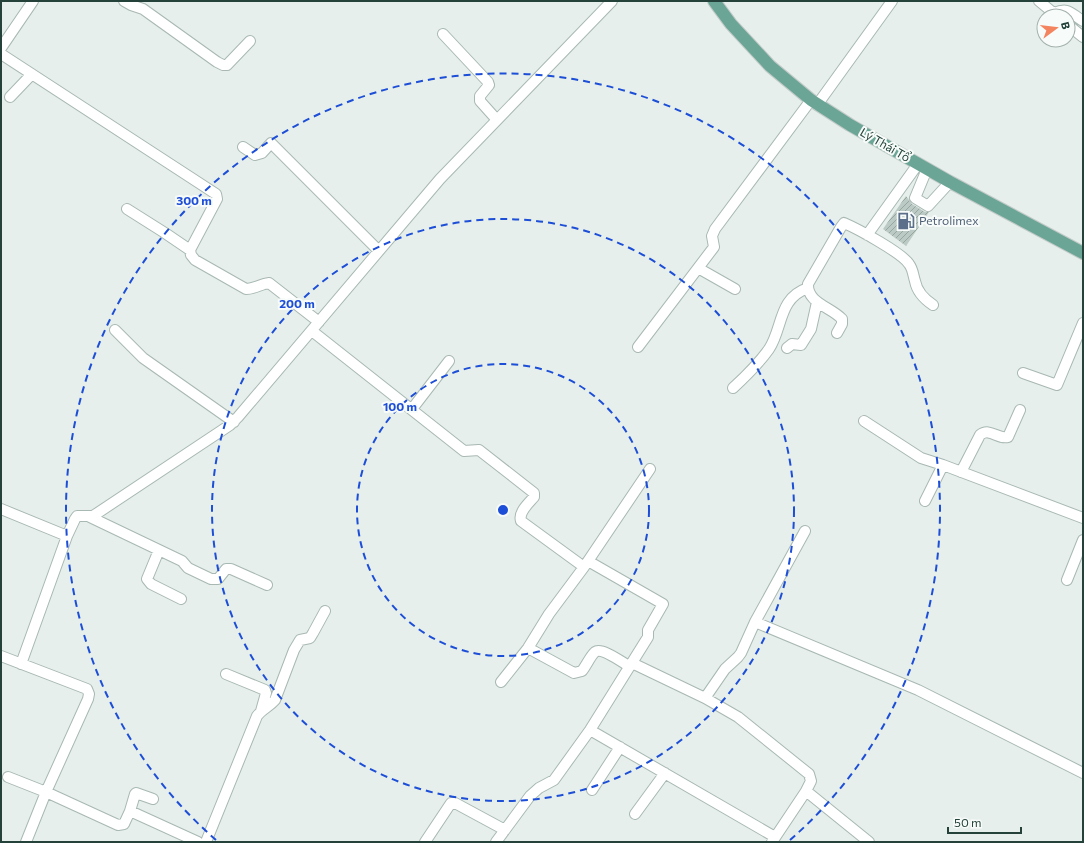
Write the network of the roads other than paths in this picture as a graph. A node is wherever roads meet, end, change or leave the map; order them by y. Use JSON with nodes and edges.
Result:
{"nodes":[{"id":1,"x":33,"y":1,"type":"edge"},
{"id":2,"x":124,"y":1,"type":"edge"},
{"id":3,"x":612,"y":1,"type":"edge"},
{"id":4,"x":892,"y":1,"type":"edge"},
{"id":5,"x":1039,"y":1,"type":"edge"},
{"id":6,"x":718,"y":3,"type":"edge"},
{"id":7,"x":1055,"y":8,"type":"edge"},
{"id":8,"x":443,"y":34,"type":"dead end"},
{"id":9,"x":250,"y":41,"type":"dead end"},
{"id":10,"x":1,"y":48,"type":"edge"},
{"id":11,"x":1,"y":54,"type":"edge"},
{"id":12,"x":32,"y":74,"type":"junction"},
{"id":13,"x":10,"y":97,"type":"dead end"},
{"id":14,"x":814,"y":102,"type":"junction"},
{"id":15,"x":497,"y":120,"type":"junction"},
{"id":16,"x":243,"y":147,"type":"dead end"},
{"id":17,"x":922,"y":166,"type":"junction"},
{"id":18,"x":950,"y":182,"type":"junction"},
{"id":19,"x":127,"y":209,"type":"dead end"},
{"id":20,"x":867,"y":235,"type":"junction"},
{"id":21,"x":190,"y":250,"type":"junction"},
{"id":22,"x":379,"y":251,"type":"junction"},
{"id":23,"x":1083,"y":253,"type":"edge"},
{"id":24,"x":698,"y":268,"type":"junction"},
{"id":25,"x":808,"y":288,"type":"junction"},
{"id":26,"x":735,"y":289,"type":"dead end"},
{"id":27,"x":817,"y":302,"type":"junction"},
{"id":28,"x":933,"y":305,"type":"dead end"},
{"id":29,"x":319,"y":322,"type":"junction"},
{"id":30,"x":1083,"y":323,"type":"edge"},
{"id":31,"x":115,"y":330,"type":"dead end"},
{"id":32,"x":312,"y":331,"type":"junction"},
{"id":33,"x":837,"y":333,"type":"dead end"},
{"id":34,"x":638,"y":347,"type":"dead end"},
{"id":35,"x":787,"y":348,"type":"dead end"},
{"id":36,"x":449,"y":361,"type":"dead end"},
{"id":37,"x":1024,"y":373,"type":"dead end"},
{"id":38,"x":733,"y":388,"type":"dead end"},
{"id":39,"x":412,"y":410,"type":"junction"},
{"id":40,"x":1020,"y":410,"type":"dead end"},
{"id":41,"x":864,"y":421,"type":"dead end"},
{"id":42,"x":234,"y":422,"type":"junction"},
{"id":43,"x":943,"y":465,"type":"junction"},
{"id":44,"x":650,"y":469,"type":"dead end"},
{"id":45,"x":962,"y":472,"type":"junction"},
{"id":46,"x":925,"y":501,"type":"dead end"},
{"id":47,"x":1,"y":509,"type":"edge"},
{"id":48,"x":90,"y":517,"type":"junction"},
{"id":49,"x":1083,"y":518,"type":"edge"},
{"id":50,"x":805,"y":531,"type":"dead end"},
{"id":51,"x":67,"y":536,"type":"junction"},
{"id":52,"x":1083,"y":540,"type":"edge"},
{"id":53,"x":159,"y":550,"type":"junction"},
{"id":54,"x":586,"y":564,"type":"junction"},
{"id":55,"x":1067,"y":580,"type":"dead end"},
{"id":56,"x":268,"y":585,"type":"dead end"},
{"id":57,"x":181,"y":599,"type":"dead end"},
{"id":58,"x":325,"y":611,"type":"dead end"},
{"id":59,"x":755,"y":622,"type":"junction"},
{"id":60,"x":528,"y":648,"type":"junction"},
{"id":61,"x":1,"y":656,"type":"edge"},
{"id":62,"x":21,"y":664,"type":"junction"},
{"id":63,"x":630,"y":664,"type":"junction"},
{"id":64,"x":226,"y":674,"type":"dead end"},
{"id":65,"x":500,"y":682,"type":"dead end"},
{"id":66,"x":705,"y":698,"type":"junction"},
{"id":67,"x":261,"y":712,"type":"junction"},
{"id":68,"x":590,"y":730,"type":"junction"},
{"id":69,"x":620,"y":748,"type":"junction"},
{"id":70,"x":665,"y":773,"type":"junction"},
{"id":71,"x":1083,"y":773,"type":"edge"},
{"id":72,"x":8,"y":777,"type":"dead end"},
{"id":73,"x":592,"y":790,"type":"dead end"},
{"id":74,"x":806,"y":791,"type":"junction"},
{"id":75,"x":46,"y":792,"type":"junction"},
{"id":76,"x":153,"y":799,"type":"dead end"},
{"id":77,"x":130,"y":811,"type":"junction"},
{"id":78,"x":635,"y":814,"type":"dead end"},
{"id":79,"x":505,"y":830,"type":"junction"},
{"id":80,"x":774,"y":840,"type":"edge"},
{"id":81,"x":26,"y":842,"type":"edge"},
{"id":82,"x":198,"y":842,"type":"edge"},
{"id":83,"x":206,"y":842,"type":"edge"},
{"id":84,"x":425,"y":842,"type":"edge"},
{"id":85,"x":496,"y":842,"type":"edge"},
{"id":86,"x":869,"y":842,"type":"edge"}],
"edges":[{"from":1,"to":10,"type":"street"},
{"from":2,"to":9,"type":"street"},
{"from":3,"to":15,"type":"street"},
{"from":4,"to":14,"type":"street"},
{"from":5,"to":7,"type":"street"},
{"from":6,"to":14,"type":"main road","name":"Lý Thái Tổ"},
{"from":8,"to":15,"type":"street"},
{"from":11,"to":12,"type":"street"},
{"from":12,"to":13,"type":"street"},
{"from":12,"to":21,"type":"street"},
{"from":14,"to":17,"type":"main road","name":"Lý Thái Tổ"},
{"from":14,"to":24,"type":"street"},
{"from":15,"to":22,"type":"street"},
{"from":16,"to":22,"type":"street"},
{"from":17,"to":18,"type":"main road","name":"Lý Thái Tổ"},
{"from":17,"to":18,"type":"street"},
{"from":17,"to":20,"type":"street"},
{"from":18,"to":23,"type":"main road","name":"Lý Thái Tổ"},
{"from":19,"to":21,"type":"street"},
{"from":20,"to":25,"type":"street"},
{"from":20,"to":28,"type":"street"},
{"from":21,"to":29,"type":"street"},
{"from":22,"to":29,"type":"street"},
{"from":24,"to":26,"type":"street"},
{"from":24,"to":34,"type":"street"},
{"from":25,"to":27,"type":"street"},
{"from":25,"to":38,"type":"street"},
{"from":27,"to":33,"type":"street"},
{"from":27,"to":35,"type":"street"},
{"from":29,"to":32,"type":"street"},
{"from":30,"to":37,"type":"street"},
{"from":31,"to":42,"type":"street"},
{"from":32,"to":39,"type":"street"},
{"from":32,"to":42,"type":"street"},
{"from":36,"to":39,"type":"street"},
{"from":39,"to":54,"type":"street"},
{"from":40,"to":45,"type":"street"},
{"from":41,"to":43,"type":"street"},
{"from":42,"to":48,"type":"street"},
{"from":43,"to":45,"type":"street"},
{"from":43,"to":46,"type":"street"},
{"from":44,"to":54,"type":"street"},
{"from":45,"to":49,"type":"street"},
{"from":47,"to":51,"type":"street"},
{"from":48,"to":51,"type":"street"},
{"from":48,"to":53,"type":"street"},
{"from":50,"to":59,"type":"street"},
{"from":51,"to":62,"type":"street"},
{"from":52,"to":55,"type":"street"},
{"from":53,"to":56,"type":"street"},
{"from":53,"to":57,"type":"street"},
{"from":54,"to":60,"type":"street"},
{"from":54,"to":63,"type":"street"},
{"from":58,"to":67,"type":"street"},
{"from":59,"to":66,"type":"street"},
{"from":59,"to":71,"type":"street"},
{"from":60,"to":63,"type":"street"},
{"from":60,"to":65,"type":"street"},
{"from":61,"to":62,"type":"street"},
{"from":62,"to":75,"type":"street"},
{"from":63,"to":66,"type":"street"},
{"from":63,"to":68,"type":"street"},
{"from":64,"to":67,"type":"street"},
{"from":66,"to":74,"type":"street"},
{"from":67,"to":83,"type":"street"},
{"from":68,"to":69,"type":"street"},
{"from":68,"to":79,"type":"street"},
{"from":69,"to":70,"type":"street"},
{"from":69,"to":73,"type":"street"},
{"from":70,"to":78,"type":"street"},
{"from":70,"to":80,"type":"street"},
{"from":72,"to":75,"type":"street"},
{"from":74,"to":80,"type":"street"},
{"from":74,"to":86,"type":"street"},
{"from":75,"to":77,"type":"street"},
{"from":75,"to":81,"type":"street"},
{"from":76,"to":77,"type":"street"},
{"from":77,"to":82,"type":"street"},
{"from":79,"to":84,"type":"street"},
{"from":79,"to":85,"type":"street"}]}
